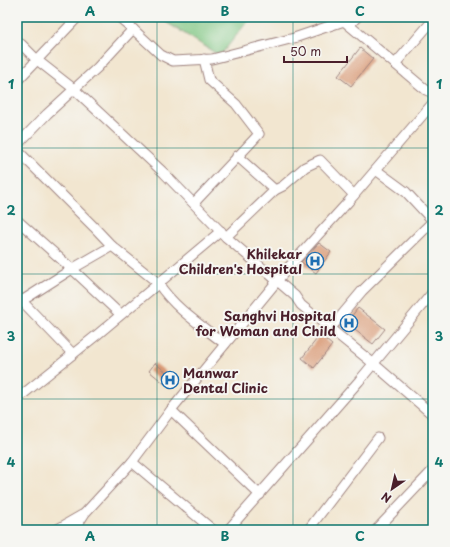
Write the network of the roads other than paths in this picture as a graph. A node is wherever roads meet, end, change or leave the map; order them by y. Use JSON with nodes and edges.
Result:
{"nodes":[{"id":1,"x":78,"y":17,"type":"edge"},
{"id":2,"x":119,"y":17,"type":"edge"},
{"id":3,"x":357,"y":17,"type":"edge"},
{"id":4,"x":433,"y":20,"type":"edge"},
{"id":5,"x":344,"y":21,"type":"edge"},
{"id":6,"x":133,"y":29,"type":"junction"},
{"id":7,"x":21,"y":44,"type":"dead end"},
{"id":8,"x":204,"y":59,"type":"junction"},
{"id":9,"x":38,"y":60,"type":"junction"},
{"id":10,"x":395,"y":64,"type":"junction"},
{"id":11,"x":17,"y":82,"type":"edge"},
{"id":12,"x":74,"y":89,"type":"junction"},
{"id":13,"x":433,"y":93,"type":"edge"},
{"id":14,"x":433,"y":103,"type":"edge"},
{"id":15,"x":17,"y":145,"type":"edge"},
{"id":16,"x":17,"y":150,"type":"edge"},
{"id":17,"x":238,"y":156,"type":"junction"},
{"id":18,"x":376,"y":170,"type":"junction"},
{"id":19,"x":275,"y":190,"type":"junction"},
{"id":20,"x":354,"y":195,"type":"junction"},
{"id":21,"x":194,"y":203,"type":"junction"},
{"id":22,"x":17,"y":220,"type":"edge"},
{"id":23,"x":433,"y":221,"type":"edge"},
{"id":24,"x":224,"y":234,"type":"junction"},
{"id":25,"x":112,"y":246,"type":"junction"},
{"id":26,"x":72,"y":269,"type":"junction"},
{"id":27,"x":277,"y":280,"type":"junction"},
{"id":28,"x":158,"y":283,"type":"junction"},
{"id":29,"x":433,"y":292,"type":"edge"},
{"id":30,"x":19,"y":301,"type":"edge"},
{"id":31,"x":120,"y":314,"type":"junction"},
{"id":32,"x":330,"y":329,"type":"junction"},
{"id":33,"x":225,"y":344,"type":"junction"},
{"id":34,"x":73,"y":354,"type":"junction"},
{"id":35,"x":374,"y":364,"type":"junction"},
{"id":36,"x":17,"y":399,"type":"edge"},
{"id":37,"x":172,"y":410,"type":"junction"},
{"id":38,"x":433,"y":415,"type":"edge"},
{"id":39,"x":378,"y":438,"type":"dead end"},
{"id":40,"x":132,"y":462,"type":"junction"},
{"id":41,"x":433,"y":470,"type":"edge"},
{"id":42,"x":260,"y":495,"type":"junction"},
{"id":43,"x":85,"y":513,"type":"junction"},
{"id":44,"x":56,"y":530,"type":"edge"},
{"id":45,"x":74,"y":530,"type":"edge"},
{"id":46,"x":213,"y":530,"type":"edge"},
{"id":47,"x":228,"y":530,"type":"edge"},
{"id":48,"x":308,"y":530,"type":"edge"},
{"id":49,"x":376,"y":530,"type":"edge"}],
"edges":[{"from":1,"to":9,"type":"street"},
{"from":2,"to":6,"type":"street"},
{"from":3,"to":5,"type":"street"},
{"from":4,"to":10,"type":"street"},
{"from":5,"to":8,"type":"street"},
{"from":5,"to":10,"type":"street"},
{"from":6,"to":8,"type":"street"},
{"from":6,"to":12,"type":"street"},
{"from":7,"to":9,"type":"street"},
{"from":8,"to":17,"type":"street"},
{"from":9,"to":11,"type":"street"},
{"from":9,"to":12,"type":"street"},
{"from":10,"to":13,"type":"street"},
{"from":12,"to":15,"type":"street"},
{"from":12,"to":21,"type":"street"},
{"from":14,"to":18,"type":"street"},
{"from":16,"to":25,"type":"street"},
{"from":17,"to":19,"type":"street"},
{"from":17,"to":21,"type":"street"},
{"from":18,"to":20,"type":"street"},
{"from":18,"to":23,"type":"street"},
{"from":19,"to":20,"type":"street"},
{"from":19,"to":24,"type":"street"},
{"from":20,"to":27,"type":"street"},
{"from":21,"to":24,"type":"street"},
{"from":22,"to":26,"type":"street"},
{"from":23,"to":32,"type":"street"},
{"from":24,"to":27,"type":"street"},
{"from":24,"to":28,"type":"street"},
{"from":25,"to":26,"type":"street"},
{"from":25,"to":28,"type":"street"},
{"from":26,"to":30,"type":"street"},
{"from":26,"to":31,"type":"street"},
{"from":27,"to":32,"type":"street"},
{"from":27,"to":33,"type":"street"},
{"from":28,"to":31,"type":"street"},
{"from":28,"to":33,"type":"street"},
{"from":29,"to":35,"type":"street"},
{"from":30,"to":34,"type":"street"},
{"from":31,"to":34,"type":"street"},
{"from":32,"to":35,"type":"street"},
{"from":33,"to":37,"type":"street"},
{"from":34,"to":36,"type":"street"},
{"from":35,"to":38,"type":"street"},
{"from":35,"to":42,"type":"street"},
{"from":37,"to":40,"type":"street"},
{"from":37,"to":42,"type":"street"},
{"from":39,"to":48,"type":"street"},
{"from":40,"to":43,"type":"street"},
{"from":40,"to":46,"type":"street"},
{"from":41,"to":49,"type":"street"},
{"from":42,"to":47,"type":"street"},
{"from":43,"to":44,"type":"street"},
{"from":43,"to":45,"type":"street"}]}
